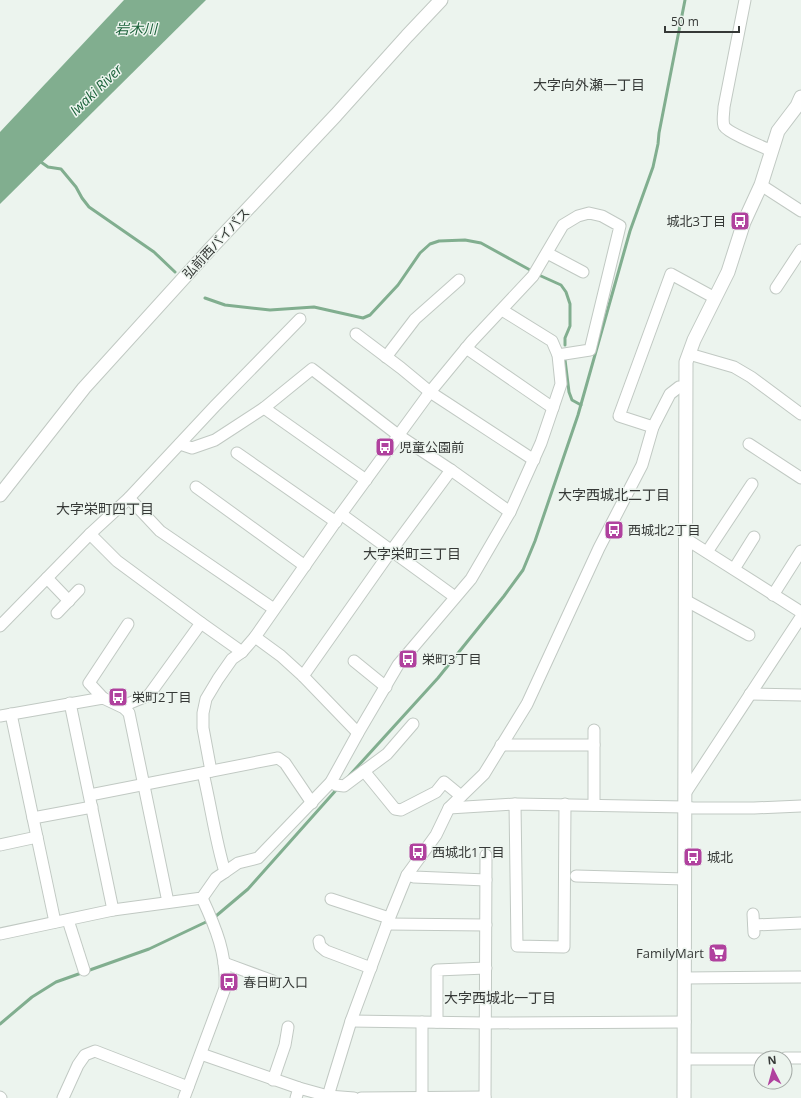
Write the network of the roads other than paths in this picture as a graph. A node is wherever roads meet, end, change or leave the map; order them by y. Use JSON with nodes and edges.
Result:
{"nodes":[{"id":1,"x":441,"y":0,"type":"edge"},
{"id":2,"x":744,"y":0,"type":"edge"},
{"id":3,"x":801,"y":98,"type":"edge"},
{"id":4,"x":772,"y":151,"type":"junction"},
{"id":5,"x":761,"y":185,"type":"junction"},
{"id":6,"x":801,"y":211,"type":"edge"},
{"id":7,"x":801,"y":250,"type":"edge"},
{"id":8,"x":547,"y":253,"type":"junction"},
{"id":9,"x":583,"y":272,"type":"dead end"},
{"id":10,"x":459,"y":280,"type":"dead end"},
{"id":11,"x":776,"y":288,"type":"dead end"},
{"id":12,"x":715,"y":298,"type":"junction"},
{"id":13,"x":502,"y":310,"type":"junction"},
{"id":14,"x":300,"y":319,"type":"dead end"},
{"id":15,"x":356,"y":334,"type":"dead end"},
{"id":16,"x":466,"y":348,"type":"junction"},
{"id":17,"x":689,"y":354,"type":"junction"},
{"id":18,"x":558,"y":355,"type":"junction"},
{"id":19,"x":386,"y":357,"type":"junction"},
{"id":20,"x":686,"y":387,"type":"junction"},
{"id":21,"x":430,"y":392,"type":"junction"},
{"id":22,"x":264,"y":408,"type":"junction"},
{"id":23,"x":553,"y":408,"type":"junction"},
{"id":24,"x":801,"y":414,"type":"edge"},
{"id":25,"x":653,"y":427,"type":"junction"},
{"id":26,"x":398,"y":435,"type":"junction"},
{"id":27,"x":180,"y":444,"type":"junction"},
{"id":28,"x":749,"y":444,"type":"dead end"},
{"id":29,"x":237,"y":453,"type":"dead end"},
{"id":30,"x":534,"y":460,"type":"junction"},
{"id":31,"x":451,"y":470,"type":"junction"},
{"id":32,"x":801,"y":478,"type":"edge"},
{"id":33,"x":366,"y":480,"type":"junction"},
{"id":34,"x":196,"y":487,"type":"dead end"},
{"id":35,"x":745,"y":488,"type":"dead end"},
{"id":36,"x":0,"y":495,"type":"edge"},
{"id":37,"x":128,"y":498,"type":"junction"},
{"id":38,"x":510,"y":512,"type":"junction"},
{"id":39,"x":338,"y":518,"type":"junction"},
{"id":40,"x":90,"y":534,"type":"junction"},
{"id":41,"x":754,"y":537,"type":"dead end"},
{"id":42,"x":686,"y":539,"type":"junction"},
{"id":43,"x":391,"y":551,"type":"junction"},
{"id":44,"x":801,"y":551,"type":"edge"},
{"id":45,"x":707,"y":552,"type":"junction"},
{"id":46,"x":305,"y":566,"type":"junction"},
{"id":47,"x":734,"y":569,"type":"junction"},
{"id":48,"x":47,"y":578,"type":"junction"},
{"id":49,"x":80,"y":590,"type":"dead end"},
{"id":50,"x":773,"y":595,"type":"junction"},
{"id":51,"x":455,"y":597,"type":"junction"},
{"id":52,"x":685,"y":600,"type":"junction"},
{"id":53,"x":68,"y":601,"type":"junction"},
{"id":54,"x":274,"y":610,"type":"junction"},
{"id":55,"x":801,"y":612,"type":"edge"},
{"id":56,"x":57,"y":613,"type":"dead end"},
{"id":57,"x":801,"y":617,"type":"edge"},
{"id":58,"x":128,"y":624,"type":"dead end"},
{"id":59,"x":201,"y":624,"type":"junction"},
{"id":60,"x":0,"y":626,"type":"edge"},
{"id":61,"x":749,"y":635,"type":"dead end"},
{"id":62,"x":254,"y":637,"type":"junction"},
{"id":63,"x":242,"y":652,"type":"junction"},
{"id":64,"x":354,"y":661,"type":"dead end"},
{"id":65,"x":303,"y":676,"type":"junction"},
{"id":66,"x":386,"y":687,"type":"junction"},
{"id":67,"x":750,"y":694,"type":"junction"},
{"id":68,"x":801,"y":695,"type":"edge"},
{"id":69,"x":103,"y":698,"type":"junction"},
{"id":70,"x":70,"y":703,"type":"junction"},
{"id":71,"x":124,"y":708,"type":"junction"},
{"id":72,"x":11,"y":714,"type":"junction"},
{"id":73,"x":0,"y":716,"type":"edge"},
{"id":74,"x":413,"y":724,"type":"dead end"},
{"id":75,"x":594,"y":730,"type":"dead end"},
{"id":76,"x":358,"y":733,"type":"junction"},
{"id":77,"x":501,"y":745,"type":"junction"},
{"id":78,"x":594,"y":745,"type":"junction"},
{"id":79,"x":364,"y":771,"type":"junction"},
{"id":80,"x":207,"y":772,"type":"junction"},
{"id":81,"x":337,"y":784,"type":"junction"},
{"id":82,"x":144,"y":785,"type":"junction"},
{"id":83,"x":686,"y":792,"type":"junction"},
{"id":84,"x":90,"y":795,"type":"junction"},
{"id":85,"x":461,"y":796,"type":"junction"},
{"id":86,"x":312,"y":803,"type":"junction"},
{"id":87,"x":515,"y":804,"type":"junction"},
{"id":88,"x":565,"y":804,"type":"junction"},
{"id":89,"x":594,"y":804,"type":"junction"},
{"id":90,"x":685,"y":806,"type":"junction"},
{"id":91,"x":801,"y":806,"type":"edge"},
{"id":92,"x":92,"y":807,"type":"junction"},
{"id":93,"x":449,"y":808,"type":"junction"},
{"id":94,"x":33,"y":818,"type":"junction"},
{"id":95,"x":37,"y":837,"type":"junction"},
{"id":96,"x":0,"y":845,"type":"edge"},
{"id":97,"x":486,"y":855,"type":"dead end"},
{"id":98,"x":224,"y":872,"type":"junction"},
{"id":99,"x":408,"y":875,"type":"junction"},
{"id":100,"x":576,"y":876,"type":"dead end"},
{"id":101,"x":685,"y":879,"type":"junction"},
{"id":102,"x":486,"y":880,"type":"junction"},
{"id":103,"x":202,"y":898,"type":"junction"},
{"id":104,"x":331,"y":899,"type":"dead end"},
{"id":105,"x":168,"y":902,"type":"junction"},
{"id":106,"x":113,"y":910,"type":"junction"},
{"id":107,"x":68,"y":920,"type":"junction"},
{"id":108,"x":388,"y":921,"type":"junction"},
{"id":109,"x":55,"y":922,"type":"junction"},
{"id":110,"x":801,"y":923,"type":"edge"},
{"id":111,"x":486,"y":924,"type":"junction"},
{"id":112,"x":754,"y":924,"type":"dead end"},
{"id":113,"x":0,"y":934,"type":"edge"},
{"id":114,"x":319,"y":941,"type":"dead end"},
{"id":115,"x":224,"y":963,"type":"junction"},
{"id":116,"x":371,"y":968,"type":"junction"},
{"id":117,"x":486,"y":968,"type":"junction"},
{"id":118,"x":84,"y":970,"type":"dead end"},
{"id":119,"x":801,"y":977,"type":"edge"},
{"id":120,"x":685,"y":978,"type":"junction"},
{"id":121,"x":273,"y":981,"type":"dead end"},
{"id":122,"x":351,"y":1021,"type":"junction"},
{"id":123,"x":422,"y":1022,"type":"junction"},
{"id":124,"x":437,"y":1022,"type":"junction"},
{"id":125,"x":685,"y":1022,"type":"junction"},
{"id":126,"x":485,"y":1023,"type":"junction"},
{"id":127,"x":288,"y":1027,"type":"dead end"},
{"id":128,"x":201,"y":1054,"type":"junction"},
{"id":129,"x":684,"y":1059,"type":"junction"},
{"id":130,"x":753,"y":1059,"type":"edge"},
{"id":131,"x":273,"y":1080,"type":"junction"},
{"id":132,"x":188,"y":1087,"type":"junction"},
{"id":133,"x":298,"y":1093,"type":"edge"},
{"id":134,"x":328,"y":1096,"type":"junction"},
{"id":135,"x":422,"y":1097,"type":"edge"},
{"id":136,"x":63,"y":1098,"type":"edge"},
{"id":137,"x":184,"y":1098,"type":"edge"},
{"id":138,"x":354,"y":1098,"type":"edge"},
{"id":139,"x":361,"y":1098,"type":"edge"},
{"id":140,"x":485,"y":1098,"type":"edge"},
{"id":141,"x":684,"y":1098,"type":"edge"}],
"edges":[{"from":1,"to":36,"type":"street","name":"弘前西バイパス"},
{"from":2,"to":4,"type":"street"},
{"from":3,"to":4,"type":"street"},
{"from":4,"to":5,"type":"street"},
{"from":5,"to":6,"type":"street"},
{"from":5,"to":12,"type":"street"},
{"from":7,"to":11,"type":"street"},
{"from":8,"to":9,"type":"street"},
{"from":8,"to":13,"type":"street"},
{"from":8,"to":18,"type":"street"},
{"from":10,"to":19,"type":"street"},
{"from":12,"to":17,"type":"street"},
{"from":12,"to":25,"type":"street"},
{"from":13,"to":16,"type":"street"},
{"from":13,"to":18,"type":"street"},
{"from":14,"to":27,"type":"street"},
{"from":15,"to":19,"type":"street"},
{"from":16,"to":21,"type":"street"},
{"from":16,"to":23,"type":"street"},
{"from":17,"to":20,"type":"street"},
{"from":17,"to":24,"type":"street"},
{"from":18,"to":23,"type":"street"},
{"from":19,"to":21,"type":"street"},
{"from":20,"to":25,"type":"street"},
{"from":20,"to":42,"type":"street"},
{"from":21,"to":26,"type":"street"},
{"from":21,"to":30,"type":"street"},
{"from":22,"to":26,"type":"street"},
{"from":22,"to":27,"type":"street"},
{"from":22,"to":33,"type":"street"},
{"from":23,"to":30,"type":"street"},
{"from":25,"to":77,"type":"street"},
{"from":26,"to":31,"type":"street"},
{"from":26,"to":33,"type":"street"},
{"from":27,"to":37,"type":"street"},
{"from":28,"to":32,"type":"street"},
{"from":29,"to":39,"type":"street"},
{"from":30,"to":38,"type":"street"},
{"from":31,"to":38,"type":"street"},
{"from":31,"to":43,"type":"street"},
{"from":33,"to":39,"type":"street"},
{"from":34,"to":46,"type":"street"},
{"from":35,"to":45,"type":"street"},
{"from":37,"to":40,"type":"street"},
{"from":37,"to":54,"type":"street"},
{"from":38,"to":51,"type":"street"},
{"from":39,"to":43,"type":"street"},
{"from":39,"to":46,"type":"street"},
{"from":40,"to":48,"type":"street"},
{"from":40,"to":59,"type":"street"},
{"from":41,"to":47,"type":"street"},
{"from":42,"to":45,"type":"street"},
{"from":42,"to":52,"type":"street"},
{"from":43,"to":51,"type":"street"},
{"from":43,"to":65,"type":"street"},
{"from":44,"to":50,"type":"street"},
{"from":45,"to":47,"type":"street"},
{"from":46,"to":54,"type":"street"},
{"from":47,"to":50,"type":"street"},
{"from":48,"to":53,"type":"street"},
{"from":48,"to":60,"type":"street"},
{"from":49,"to":53,"type":"street"},
{"from":50,"to":55,"type":"street"},
{"from":51,"to":66,"type":"street"},
{"from":52,"to":61,"type":"street"},
{"from":52,"to":83,"type":"street"},
{"from":53,"to":56,"type":"street"},
{"from":54,"to":62,"type":"street"},
{"from":57,"to":67,"type":"street"},
{"from":58,"to":69,"type":"street"},
{"from":59,"to":63,"type":"street"},
{"from":59,"to":71,"type":"street"},
{"from":62,"to":63,"type":"street"},
{"from":62,"to":65,"type":"street"},
{"from":63,"to":80,"type":"street"},
{"from":64,"to":66,"type":"street"},
{"from":65,"to":76,"type":"street"},
{"from":66,"to":76,"type":"street"},
{"from":67,"to":68,"type":"street"},
{"from":67,"to":83,"type":"street"},
{"from":69,"to":70,"type":"street"},
{"from":69,"to":71,"type":"street"},
{"from":70,"to":72,"type":"street"},
{"from":70,"to":84,"type":"street"},
{"from":71,"to":82,"type":"street"},
{"from":72,"to":73,"type":"street"},
{"from":72,"to":94,"type":"street"},
{"from":74,"to":79,"type":"street"},
{"from":75,"to":78,"type":"street"},
{"from":76,"to":81,"type":"street"},
{"from":77,"to":78,"type":"street"},
{"from":77,"to":85,"type":"street"},
{"from":78,"to":89,"type":"street"},
{"from":79,"to":81,"type":"street"},
{"from":79,"to":85,"type":"street"},
{"from":80,"to":82,"type":"street"},
{"from":80,"to":86,"type":"street"},
{"from":80,"to":98,"type":"street"},
{"from":81,"to":86,"type":"street"},
{"from":82,"to":84,"type":"street"},
{"from":82,"to":105,"type":"street"},
{"from":83,"to":90,"type":"street"},
{"from":84,"to":92,"type":"street"},
{"from":85,"to":93,"type":"street"},
{"from":86,"to":98,"type":"street"},
{"from":87,"to":88,"type":"street"},
{"from":87,"to":88,"type":"street"},
{"from":87,"to":93,"type":"street"},
{"from":88,"to":89,"type":"street"},
{"from":89,"to":90,"type":"street"},
{"from":90,"to":91,"type":"street"},
{"from":90,"to":101,"type":"street"},
{"from":92,"to":94,"type":"street"},
{"from":92,"to":106,"type":"street"},
{"from":93,"to":99,"type":"street"},
{"from":94,"to":95,"type":"street"},
{"from":95,"to":96,"type":"street"},
{"from":95,"to":109,"type":"street"},
{"from":97,"to":102,"type":"street"},
{"from":98,"to":103,"type":"street"},
{"from":99,"to":102,"type":"street"},
{"from":99,"to":108,"type":"street"},
{"from":100,"to":101,"type":"street"},
{"from":101,"to":120,"type":"street"},
{"from":102,"to":111,"type":"street"},
{"from":103,"to":105,"type":"street"},
{"from":103,"to":115,"type":"street"},
{"from":104,"to":108,"type":"street"},
{"from":105,"to":106,"type":"street"},
{"from":106,"to":107,"type":"street"},
{"from":107,"to":109,"type":"street"},
{"from":107,"to":118,"type":"street"},
{"from":108,"to":111,"type":"street"},
{"from":108,"to":116,"type":"street"},
{"from":109,"to":113,"type":"street"},
{"from":110,"to":112,"type":"street"},
{"from":111,"to":117,"type":"street"},
{"from":114,"to":116,"type":"street"},
{"from":115,"to":121,"type":"street"},
{"from":115,"to":128,"type":"street"},
{"from":116,"to":122,"type":"street"},
{"from":117,"to":124,"type":"street"},
{"from":117,"to":126,"type":"street"},
{"from":119,"to":120,"type":"street"},
{"from":120,"to":125,"type":"street"},
{"from":122,"to":123,"type":"street"},
{"from":122,"to":134,"type":"street"},
{"from":123,"to":124,"type":"street"},
{"from":123,"to":135,"type":"street"},
{"from":124,"to":126,"type":"street"},
{"from":125,"to":126,"type":"street"},
{"from":125,"to":129,"type":"street"},
{"from":126,"to":140,"type":"street"},
{"from":127,"to":131,"type":"street"},
{"from":128,"to":131,"type":"street"},
{"from":128,"to":132,"type":"street"},
{"from":129,"to":130,"type":"street"},
{"from":129,"to":141,"type":"street"},
{"from":131,"to":133,"type":"street"},
{"from":132,"to":136,"type":"street"},
{"from":132,"to":137,"type":"street"},
{"from":133,"to":134,"type":"street"},
{"from":134,"to":138,"type":"street"},
{"from":135,"to":139,"type":"street"},
{"from":135,"to":140,"type":"street"}]}
